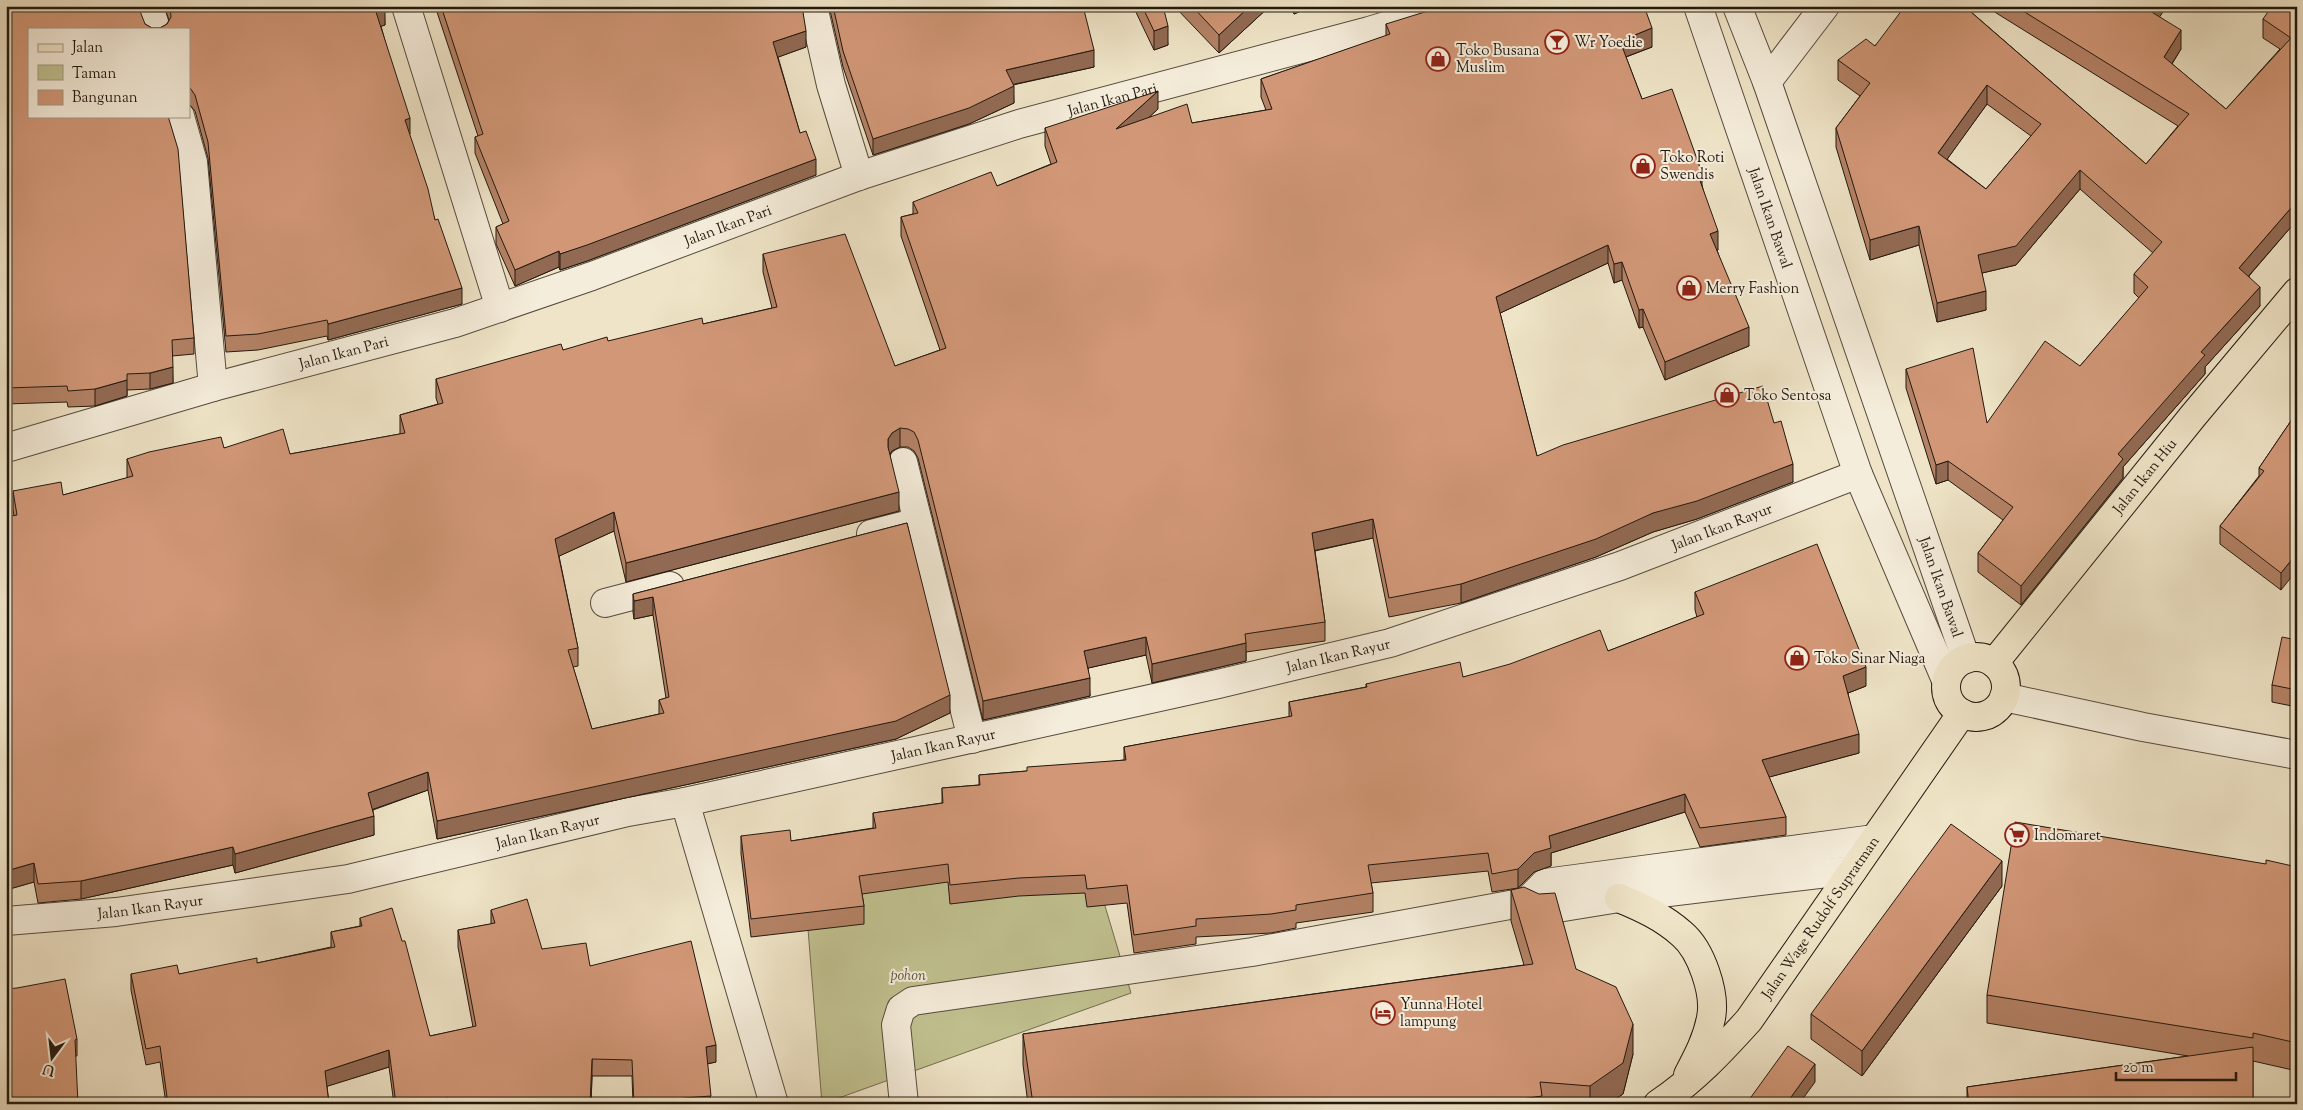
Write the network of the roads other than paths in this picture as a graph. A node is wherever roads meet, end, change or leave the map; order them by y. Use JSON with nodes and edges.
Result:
{"nodes":[{"id":1,"x":149,"y":6,"type":"edge"},
{"id":2,"x":406,"y":6,"type":"edge"},
{"id":3,"x":812,"y":6,"type":"edge"},
{"id":4,"x":1452,"y":6,"type":"edge"},
{"id":5,"x":1698,"y":6,"type":"edge"},
{"id":6,"x":1738,"y":6,"type":"edge"},
{"id":7,"x":1825,"y":6,"type":"edge"},
{"id":8,"x":156,"y":28,"type":"edge"},
{"id":9,"x":1767,"y":82,"type":"junction"},
{"id":10,"x":181,"y":118,"type":"edge"},
{"id":11,"x":860,"y":176,"type":"junction"},
{"id":12,"x":2297,"y":292,"type":"edge"},
{"id":13,"x":500,"y":308,"type":"junction"},
{"id":14,"x":213,"y":387,"type":"junction"},
{"id":15,"x":6,"y":448,"type":"edge"},
{"id":16,"x":904,"y":462,"type":"dead end"},
{"id":17,"x":1858,"y":474,"type":"junction"},
{"id":18,"x":918,"y":522,"type":"junction"},
{"id":19,"x":851,"y":539,"type":"edge"},
{"id":20,"x":690,"y":581,"type":"edge"},
{"id":21,"x":605,"y":603,"type":"dead end"},
{"id":22,"x":1966,"y":659,"type":"junction"},
{"id":23,"x":1994,"y":663,"type":"junction"},
{"id":24,"x":1946,"y":680,"type":"junction"},
{"id":25,"x":2004,"y":697,"type":"junction"},
{"id":26,"x":1962,"y":713,"type":"junction"},
{"id":27,"x":972,"y":739,"type":"junction"},
{"id":28,"x":2297,"y":755,"type":"edge"},
{"id":29,"x":685,"y":802,"type":"junction"},
{"id":30,"x":1874,"y":839,"type":"junction"},
{"id":31,"x":1853,"y":870,"type":"junction"},
{"id":32,"x":1618,"y":898,"type":"junction"},
{"id":33,"x":1526,"y":902,"type":"junction"},
{"id":34,"x":6,"y":921,"type":"edge"},
{"id":35,"x":1680,"y":1089,"type":"junction"},
{"id":36,"x":774,"y":1104,"type":"edge"},
{"id":37,"x":904,"y":1104,"type":"edge"},
{"id":38,"x":1658,"y":1104,"type":"edge"}],
"edges":[{"from":1,"to":8,"type":"street"},
{"from":2,"to":13,"type":"street"},
{"from":3,"to":11,"type":"street"},
{"from":4,"to":11,"type":"street","name":"Jalan Ikan Pari"},
{"from":5,"to":17,"type":"street","name":"Jalan Ikan Bawal"},
{"from":6,"to":9,"type":"street","name":"Jalan Ikan Bawal"},
{"from":7,"to":9,"type":"street"},
{"from":9,"to":22,"type":"street","name":"Jalan Ikan Bawal"},
{"from":10,"to":14,"type":"street"},
{"from":11,"to":13,"type":"street","name":"Jalan Ikan Pari"},
{"from":12,"to":23,"type":"main road","name":"Jalan Ikan Hiu"},
{"from":13,"to":14,"type":"street","name":"Jalan Ikan Pari"},
{"from":14,"to":15,"type":"street","name":"Jalan Ikan Pari"},
{"from":16,"to":18,"type":"street"},
{"from":17,"to":24,"type":"street","name":"Jalan Ikan Bawal"},
{"from":17,"to":27,"type":"street","name":"Jalan Ikan Rayur"},
{"from":18,"to":19,"type":"street"},
{"from":18,"to":27,"type":"street"},
{"from":20,"to":21,"type":"street"},
{"from":22,"to":23,"type":"main road"},
{"from":22,"to":24,"type":"main road"},
{"from":23,"to":25,"type":"main road"},
{"from":24,"to":26,"type":"main road"},
{"from":25,"to":26,"type":"main road"},
{"from":25,"to":28,"type":"street"},
{"from":26,"to":30,"type":"main road","name":"Jalan Wage Rudolf Supratman"},
{"from":27,"to":29,"type":"street","name":"Jalan Ikan Rayur"},
{"from":29,"to":34,"type":"street","name":"Jalan Ikan Rayur"},
{"from":29,"to":36,"type":"street"},
{"from":30,"to":31,"type":"main road","name":"Jalan Wage Rudolf Supratman"},
{"from":30,"to":33,"type":"street"},
{"from":31,"to":32,"type":"street"},
{"from":31,"to":35,"type":"main road","name":"Jalan Wage Rudolf Supratman"},
{"from":32,"to":33,"type":"street"},
{"from":32,"to":35,"type":"main road"},
{"from":33,"to":37,"type":"street"},
{"from":35,"to":38,"type":"main road","name":"Jalan Wage Rudolf Supratman"}]}
